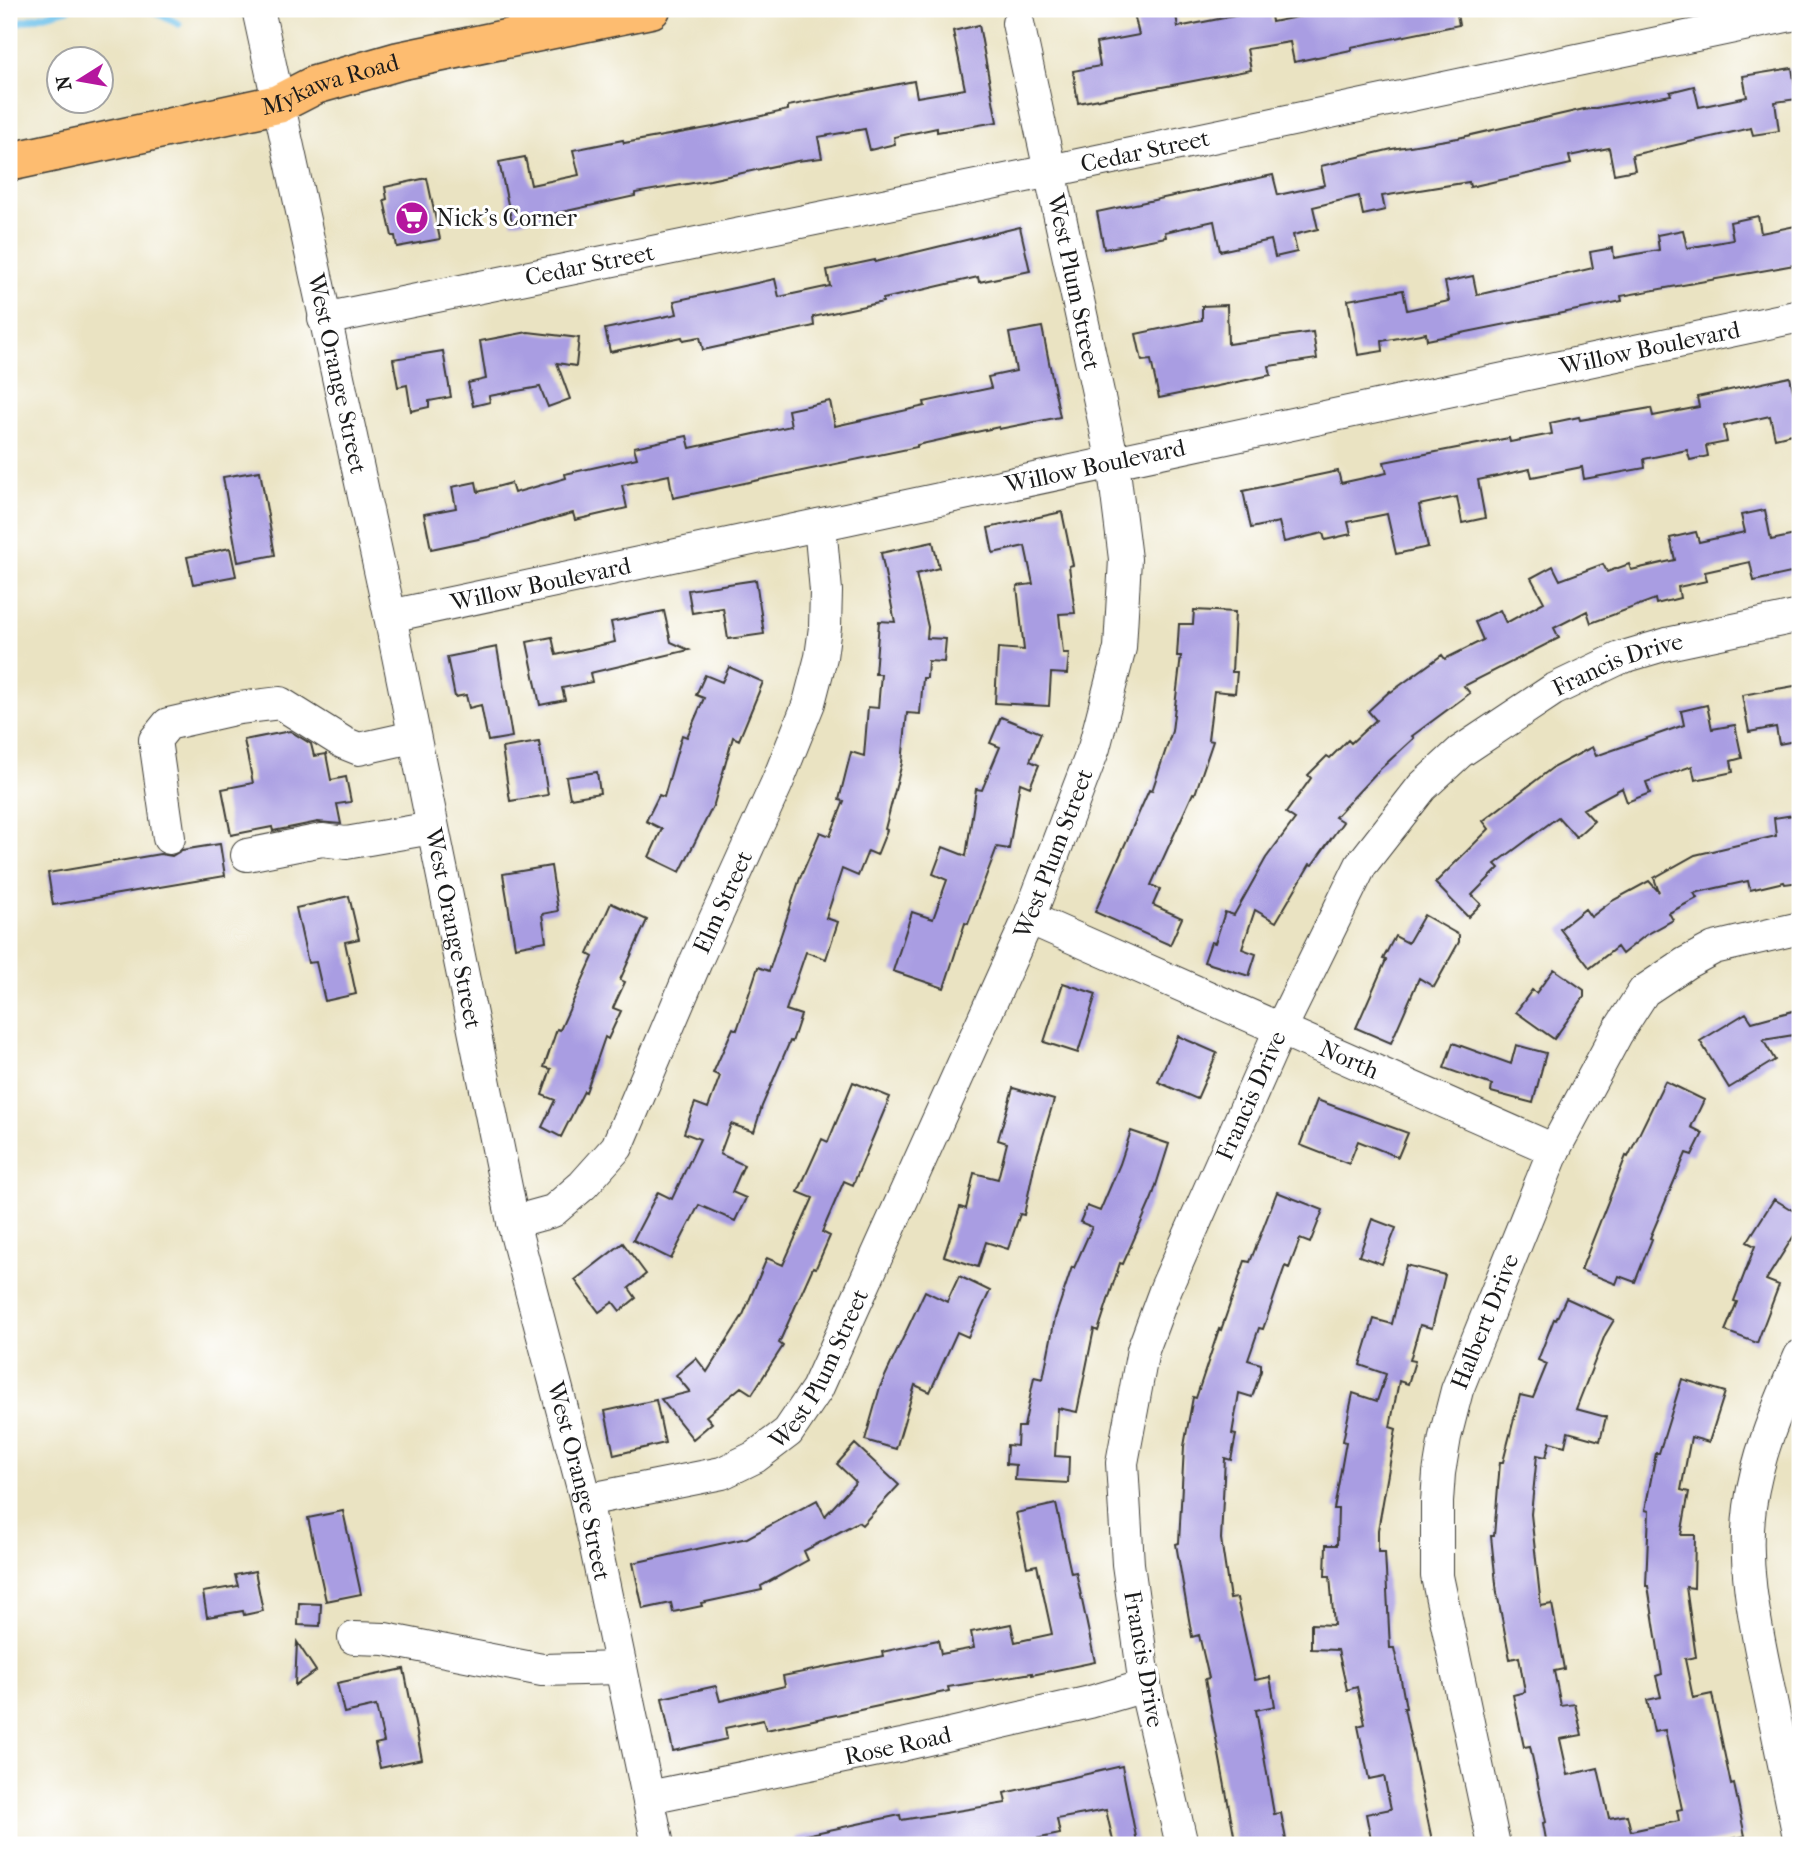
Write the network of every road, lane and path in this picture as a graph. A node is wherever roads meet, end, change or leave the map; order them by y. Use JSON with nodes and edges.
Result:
{"nodes":[{"id":1,"x":258,"y":9,"type":"edge"},
{"id":2,"x":651,"y":9,"type":"edge"},
{"id":3,"x":1800,"y":13,"type":"edge"},
{"id":4,"x":544,"y":19,"type":"edge"},
{"id":5,"x":1018,"y":23,"type":"dead end"},
{"id":6,"x":278,"y":104,"type":"junction"},
{"id":7,"x":9,"y":162,"type":"edge"},
{"id":8,"x":1050,"y":171,"type":"junction"},
{"id":9,"x":1800,"y":316,"type":"edge"},
{"id":10,"x":324,"y":319,"type":"junction"},
{"id":11,"x":1113,"y":462,"type":"junction"},
{"id":12,"x":820,"y":525,"type":"junction"},
{"id":13,"x":390,"y":616,"type":"junction"},
{"id":14,"x":1800,"y":616,"type":"edge"},
{"id":15,"x":413,"y":737,"type":"junction"},
{"id":16,"x":432,"y":828,"type":"junction"},
{"id":17,"x":169,"y":838,"type":"dead end"},
{"id":18,"x":247,"y":855,"type":"dead end"},
{"id":19,"x":1029,"y":918,"type":"junction"},
{"id":20,"x":1800,"y":928,"type":"edge"},
{"id":21,"x":1280,"y":1030,"type":"junction"},
{"id":22,"x":1554,"y":1150,"type":"junction"},
{"id":23,"x":513,"y":1222,"type":"junction"},
{"id":24,"x":1800,"y":1356,"type":"edge"},
{"id":25,"x":586,"y":1500,"type":"junction"},
{"id":26,"x":354,"y":1638,"type":"dead end"},
{"id":27,"x":621,"y":1668,"type":"junction"},
{"id":28,"x":1145,"y":1686,"type":"junction"},
{"id":29,"x":649,"y":1797,"type":"junction"},
{"id":30,"x":1800,"y":1842,"type":"edge"},
{"id":31,"x":658,"y":1845,"type":"edge"},
{"id":32,"x":1182,"y":1845,"type":"edge"},
{"id":33,"x":1494,"y":1845,"type":"edge"}],
"edges":[{"from":1,"to":6,"type":"street","name":"West Orange Street"},
{"from":2,"to":4,"type":"main road","name":"Mykawa Road"},
{"from":3,"to":8,"type":"street","name":"Cedar Street"},
{"from":4,"to":6,"type":"main road","name":"Mykawa Road"},
{"from":5,"to":8,"type":"street","name":"West Plum Street"},
{"from":6,"to":7,"type":"main road","name":"Mykawa Road"},
{"from":6,"to":10,"type":"street","name":"West Orange Street"},
{"from":8,"to":10,"type":"street","name":"Cedar Street"},
{"from":8,"to":11,"type":"street","name":"West Plum Street"},
{"from":9,"to":11,"type":"street","name":"Willow Boulevard"},
{"from":10,"to":13,"type":"street","name":"West Orange Street"},
{"from":11,"to":12,"type":"street","name":"Willow Boulevard"},
{"from":11,"to":19,"type":"street","name":"West Plum Street"},
{"from":12,"to":13,"type":"street","name":"Willow Boulevard"},
{"from":12,"to":23,"type":"street","name":"Elm Street"},
{"from":13,"to":15,"type":"street","name":"West Orange Street"},
{"from":14,"to":21,"type":"street","name":"Francis Drive"},
{"from":15,"to":16,"type":"street","name":"West Orange Street"},
{"from":15,"to":17,"type":"street"},
{"from":16,"to":18,"type":"street"},
{"from":16,"to":23,"type":"street","name":"West Orange Street"},
{"from":19,"to":21,"type":"street","name":"North"},
{"from":19,"to":25,"type":"street","name":"West Plum Street"},
{"from":20,"to":22,"type":"street","name":"Halbert Drive"},
{"from":21,"to":22,"type":"street","name":"North"},
{"from":21,"to":28,"type":"street","name":"Francis Drive"},
{"from":22,"to":33,"type":"street","name":"Halbert Drive"},
{"from":23,"to":25,"type":"street","name":"West Orange Street"},
{"from":24,"to":30,"type":"street"},
{"from":25,"to":27,"type":"street","name":"West Orange Street"},
{"from":26,"to":27,"type":"street"},
{"from":27,"to":29,"type":"street","name":"West Orange Street"},
{"from":28,"to":29,"type":"street","name":"Rose Road"},
{"from":28,"to":32,"type":"street","name":"Francis Drive"},
{"from":29,"to":31,"type":"street","name":"West Orange Street"}]}
